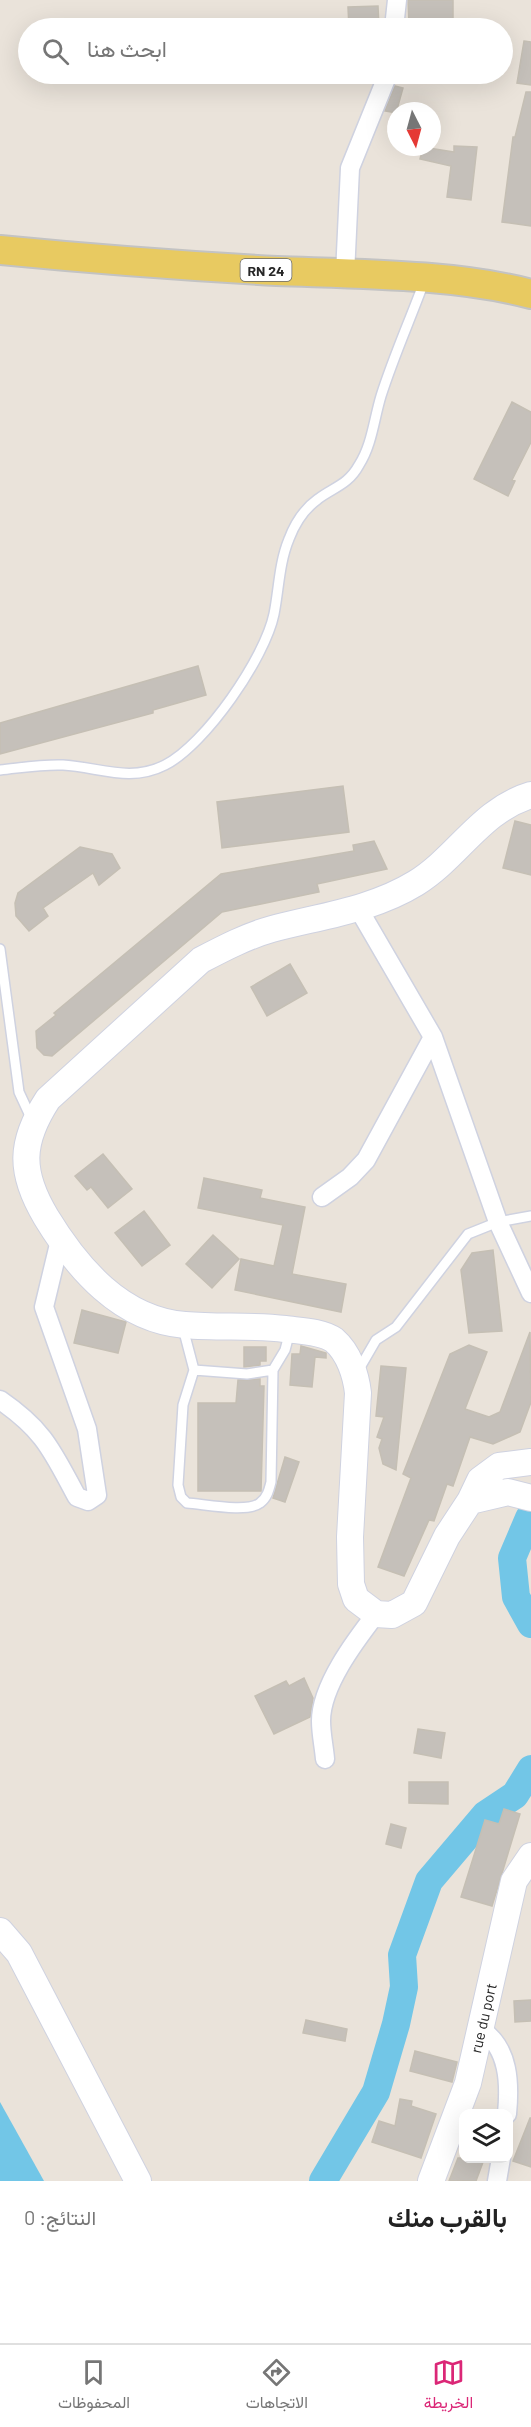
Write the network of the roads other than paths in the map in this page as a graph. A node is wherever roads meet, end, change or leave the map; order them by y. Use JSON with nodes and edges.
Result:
{"nodes":[{"id":1,"x":397,"y":0,"type":"edge"},
{"id":2,"x":395,"y":18,"type":"edge"},
{"id":3,"x":383,"y":84,"type":"edge"},
{"id":4,"x":0,"y":250,"type":"edge"},
{"id":5,"x":345,"y":274,"type":"junction"},
{"id":6,"x":425,"y":280,"type":"junction"},
{"id":7,"x":531,"y":294,"type":"edge"},
{"id":8,"x":0,"y":770,"type":"edge"},
{"id":9,"x":531,"y":795,"type":"edge"},
{"id":10,"x":358,"y":908,"type":"junction"},
{"id":11,"x":0,"y":950,"type":"edge"},
{"id":12,"x":433,"y":1037,"type":"junction"},
{"id":13,"x":33,"y":1123,"type":"junction"},
{"id":14,"x":322,"y":1197,"type":"dead end"},
{"id":15,"x":531,"y":1216,"type":"edge"},
{"id":16,"x":498,"y":1221,"type":"junction"},
{"id":17,"x":60,"y":1240,"type":"junction"},
{"id":18,"x":531,"y":1293,"type":"edge"},
{"id":19,"x":183,"y":1325,"type":"junction"},
{"id":20,"x":291,"y":1330,"type":"junction"},
{"id":21,"x":194,"y":1370,"type":"junction"},
{"id":22,"x":273,"y":1370,"type":"junction"},
{"id":23,"x":356,"y":1376,"type":"junction"},
{"id":24,"x":0,"y":1400,"type":"edge"},
{"id":25,"x":531,"y":1462,"type":"edge"},
{"id":26,"x":531,"y":1498,"type":"edge"},
{"id":27,"x":470,"y":1501,"type":"junction"},
{"id":28,"x":376,"y":1614,"type":"junction"},
{"id":29,"x":325,"y":1759,"type":"dead end"},
{"id":30,"x":531,"y":1856,"type":"edge"},
{"id":31,"x":0,"y":1931,"type":"edge"},
{"id":32,"x":482,"y":2030,"type":"junction"},
{"id":33,"x":507,"y":2109,"type":"edge"},
{"id":34,"x":500,"y":2163,"type":"edge"},
{"id":35,"x":138,"y":2181,"type":"edge"},
{"id":36,"x":432,"y":2181,"type":"edge"},
{"id":37,"x":497,"y":2181,"type":"edge"}],
"edges":[{"from":1,"to":2,"type":"street"},
{"from":3,"to":5,"type":"street"},
{"from":4,"to":5,"type":"main road","number":"RN 24"},
{"from":5,"to":6,"type":"main road","number":"RN 24"},
{"from":6,"to":7,"type":"main road","number":"RN 24"},
{"from":6,"to":8,"type":"lane"},
{"from":9,"to":10,"type":"main road"},
{"from":10,"to":12,"type":"street"},
{"from":10,"to":13,"type":"main road"},
{"from":11,"to":13,"type":"lane"},
{"from":12,"to":14,"type":"street"},
{"from":12,"to":16,"type":"street"},
{"from":13,"to":17,"type":"main road"},
{"from":15,"to":16,"type":"lane"},
{"from":16,"to":18,"type":"street"},
{"from":16,"to":23,"type":"lane"},
{"from":17,"to":19,"type":"main road"},
{"from":17,"to":24,"type":"street"},
{"from":19,"to":20,"type":"main road"},
{"from":19,"to":21,"type":"lane"},
{"from":20,"to":22,"type":"lane"},
{"from":20,"to":23,"type":"main road"},
{"from":21,"to":22,"type":"lane"},
{"from":21,"to":22,"type":"lane"},
{"from":23,"to":28,"type":"main road"},
{"from":25,"to":27,"type":"main road"},
{"from":26,"to":27,"type":"main road"},
{"from":27,"to":28,"type":"main road"},
{"from":28,"to":29,"type":"street"},
{"from":30,"to":32,"type":"main road","name":"rue du port"},
{"from":31,"to":35,"type":"main road"},
{"from":32,"to":33,"type":"street"},
{"from":32,"to":36,"type":"main road","name":"rue du port"},
{"from":34,"to":37,"type":"street"}]}
